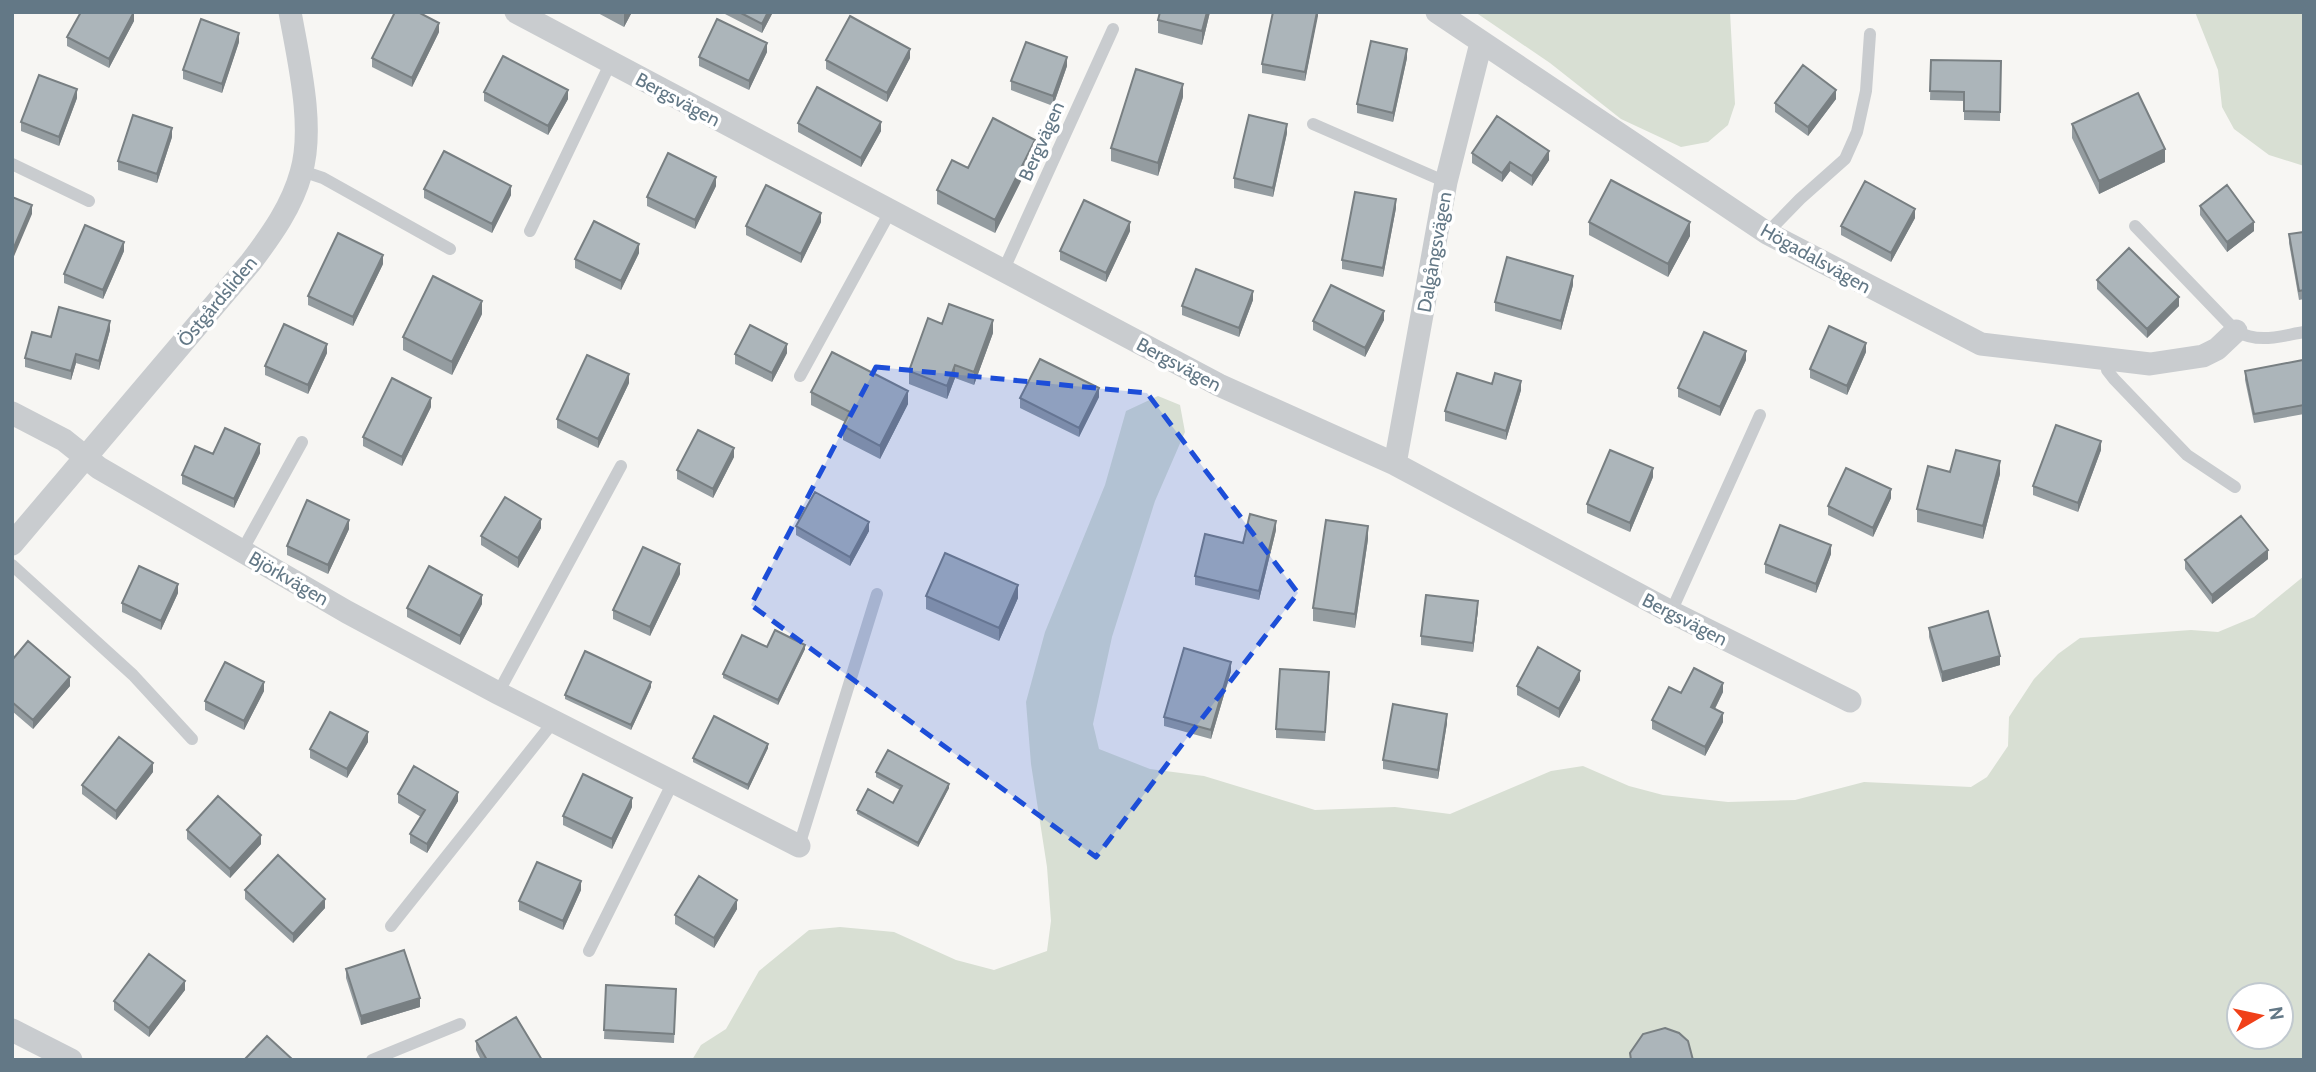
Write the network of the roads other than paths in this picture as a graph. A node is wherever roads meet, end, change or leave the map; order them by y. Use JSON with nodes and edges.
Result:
{"nodes":[{"id":1,"x":290,"y":12,"type":"edge"},
{"id":2,"x":516,"y":12,"type":"edge"},
{"id":3,"x":1437,"y":12,"type":"edge"},
{"id":4,"x":1113,"y":29,"type":"dead end"},
{"id":5,"x":1870,"y":34,"type":"dead end"},
{"id":6,"x":1481,"y":43,"type":"junction"},
{"id":7,"x":611,"y":64,"type":"junction"},
{"id":8,"x":1313,"y":124,"type":"dead end"},
{"id":9,"x":12,"y":164,"type":"edge"},
{"id":10,"x":302,"y":170,"type":"junction"},
{"id":11,"x":1446,"y":181,"type":"junction"},
{"id":12,"x":89,"y":201,"type":"dead end"},
{"id":13,"x":891,"y":210,"type":"junction"},
{"id":14,"x":2135,"y":226,"type":"dead end"},
{"id":15,"x":530,"y":231,"type":"dead end"},
{"id":16,"x":1768,"y":233,"type":"junction"},
{"id":17,"x":450,"y":249,"type":"dead end"},
{"id":18,"x":1004,"y":270,"type":"junction"},
{"id":19,"x":2236,"y":331,"type":"junction"},
{"id":20,"x":2304,"y":332,"type":"edge"},
{"id":21,"x":2106,"y":360,"type":"junction"},
{"id":22,"x":800,"y":376,"type":"dead end"},
{"id":23,"x":12,"y":413,"type":"edge"},
{"id":24,"x":1760,"y":415,"type":"dead end"},
{"id":25,"x":302,"y":442,"type":"dead end"},
{"id":26,"x":85,"y":456,"type":"junction"},
{"id":27,"x":1395,"y":464,"type":"junction"},
{"id":28,"x":621,"y":466,"type":"dead end"},
{"id":29,"x":2235,"y":487,"type":"dead end"},
{"id":30,"x":12,"y":544,"type":"edge"},
{"id":31,"x":242,"y":551,"type":"junction"},
{"id":32,"x":12,"y":565,"type":"edge"},
{"id":33,"x":877,"y":594,"type":"dead end"},
{"id":34,"x":1671,"y":612,"type":"junction"},
{"id":35,"x":498,"y":693,"type":"junction"},
{"id":36,"x":1850,"y":701,"type":"dead end"},
{"id":37,"x":554,"y":721,"type":"junction"},
{"id":38,"x":192,"y":739,"type":"dead end"},
{"id":39,"x":673,"y":782,"type":"junction"},
{"id":40,"x":799,"y":846,"type":"joint"},
{"id":41,"x":391,"y":926,"type":"dead end"},
{"id":42,"x":589,"y":951,"type":"dead end"},
{"id":43,"x":460,"y":1024,"type":"dead end"},
{"id":44,"x":12,"y":1030,"type":"edge"},
{"id":45,"x":71,"y":1060,"type":"edge"},
{"id":46,"x":372,"y":1060,"type":"edge"}],
"edges":[{"from":1,"to":10,"type":"street","name":"Östgårdsliden"},
{"from":2,"to":7,"type":"street","name":"Bergsvägen"},
{"from":3,"to":6,"type":"street","name":"Högadalsvägen"},
{"from":4,"to":18,"type":"lane","name":"Bergvägen"},
{"from":5,"to":16,"type":"lane"},
{"from":6,"to":11,"type":"street","name":"Dalgångsvägen"},
{"from":6,"to":16,"type":"street","name":"Högadalsvägen"},
{"from":7,"to":13,"type":"street","name":"Bergsvägen"},
{"from":7,"to":15,"type":"lane"},
{"from":8,"to":11,"type":"lane"},
{"from":9,"to":12,"type":"lane"},
{"from":10,"to":17,"type":"lane"},
{"from":10,"to":26,"type":"street","name":"Östgårdsliden"},
{"from":11,"to":27,"type":"street","name":"Dalgångsvägen"},
{"from":13,"to":18,"type":"street","name":"Bergsvägen"},
{"from":13,"to":22,"type":"lane"},
{"from":14,"to":19,"type":"lane"},
{"from":16,"to":21,"type":"street","name":"Högadalsvägen"},
{"from":18,"to":27,"type":"street","name":"Bergsvägen"},
{"from":19,"to":20,"type":"lane"},
{"from":19,"to":21,"type":"street","name":"Högadalsvägen"},
{"from":21,"to":29,"type":"lane"},
{"from":23,"to":26,"type":"street","name":"Björkvägen"},
{"from":24,"to":34,"type":"lane"},
{"from":25,"to":31,"type":"lane"},
{"from":26,"to":30,"type":"street","name":"Östgårdsliden"},
{"from":26,"to":31,"type":"street","name":"Björkvägen"},
{"from":27,"to":34,"type":"street","name":"Bergsvägen"},
{"from":28,"to":35,"type":"lane"},
{"from":31,"to":35,"type":"street","name":"Björkvägen"},
{"from":32,"to":38,"type":"lane"},
{"from":33,"to":40,"type":"lane"},
{"from":34,"to":36,"type":"street","name":"Bergsvägen"},
{"from":35,"to":37,"type":"street","name":"Björkvägen"},
{"from":37,"to":39,"type":"street","name":"Björkvägen"},
{"from":37,"to":41,"type":"lane"},
{"from":39,"to":40,"type":"street","name":"Björkvägen"},
{"from":39,"to":42,"type":"lane"},
{"from":43,"to":46,"type":"lane"},
{"from":44,"to":45,"type":"street"}]}
